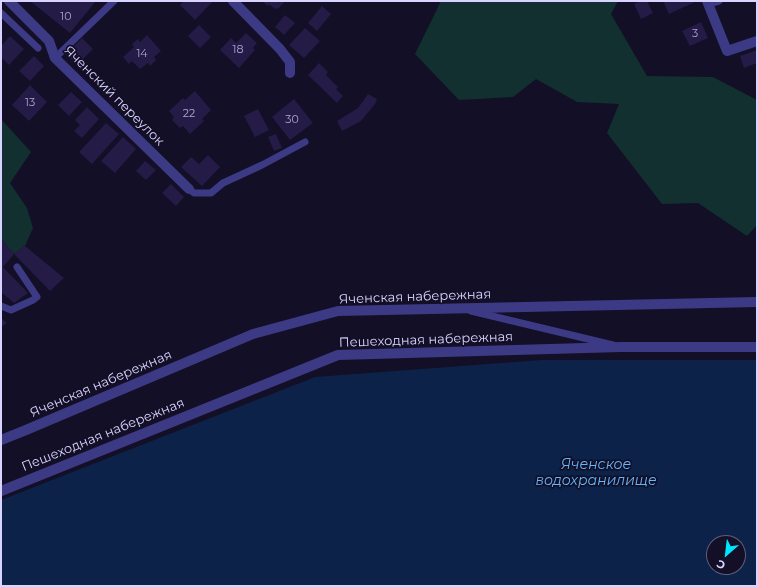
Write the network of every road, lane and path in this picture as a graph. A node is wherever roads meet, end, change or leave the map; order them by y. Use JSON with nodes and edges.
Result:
{"nodes":[{"id":1,"x":10,"y":1,"type":"edge"},
{"id":2,"x":114,"y":1,"type":"edge"},
{"id":3,"x":233,"y":1,"type":"edge"},
{"id":4,"x":719,"y":1,"type":"edge"},
{"id":5,"x":708,"y":2,"type":"edge"},
{"id":6,"x":1,"y":12,"type":"edge"},
{"id":7,"x":757,"y":40,"type":"edge"},
{"id":8,"x":38,"y":48,"type":"dead end"},
{"id":9,"x":55,"y":58,"type":"junction"},
{"id":10,"x":290,"y":73,"type":"dead end"},
{"id":11,"x":305,"y":142,"type":"dead end"},
{"id":12,"x":189,"y":189,"type":"joint"},
{"id":13,"x":16,"y":267,"type":"dead end"},
{"id":14,"x":757,"y":302,"type":"edge"},
{"id":15,"x":1,"y":306,"type":"edge"},
{"id":16,"x":462,"y":308,"type":"junction"},
{"id":17,"x":621,"y":347,"type":"junction"},
{"id":18,"x":757,"y":347,"type":"edge"},
{"id":19,"x":1,"y":440,"type":"edge"},
{"id":20,"x":1,"y":491,"type":"edge"}],
"edges":[{"from":1,"to":9,"type":"street","name":"Яченский переулок"},
{"from":2,"to":9,"type":"lane"},
{"from":3,"to":10,"type":"street"},
{"from":4,"to":5,"type":"lane"},
{"from":5,"to":7,"type":"street"},
{"from":6,"to":8,"type":"lane"},
{"from":9,"to":12,"type":"street","name":"Яченский переулок"},
{"from":11,"to":12,"type":"lane"},
{"from":13,"to":15,"type":"lane"},
{"from":14,"to":16,"type":"street","name":"Яченская набережная"},
{"from":16,"to":17,"type":"lane"},
{"from":16,"to":19,"type":"street","name":"Яченская набережная"},
{"from":17,"to":18,"type":"street","name":"Пешеходная набережная"},
{"from":17,"to":20,"type":"street","name":"Пешеходная набережная"}]}
